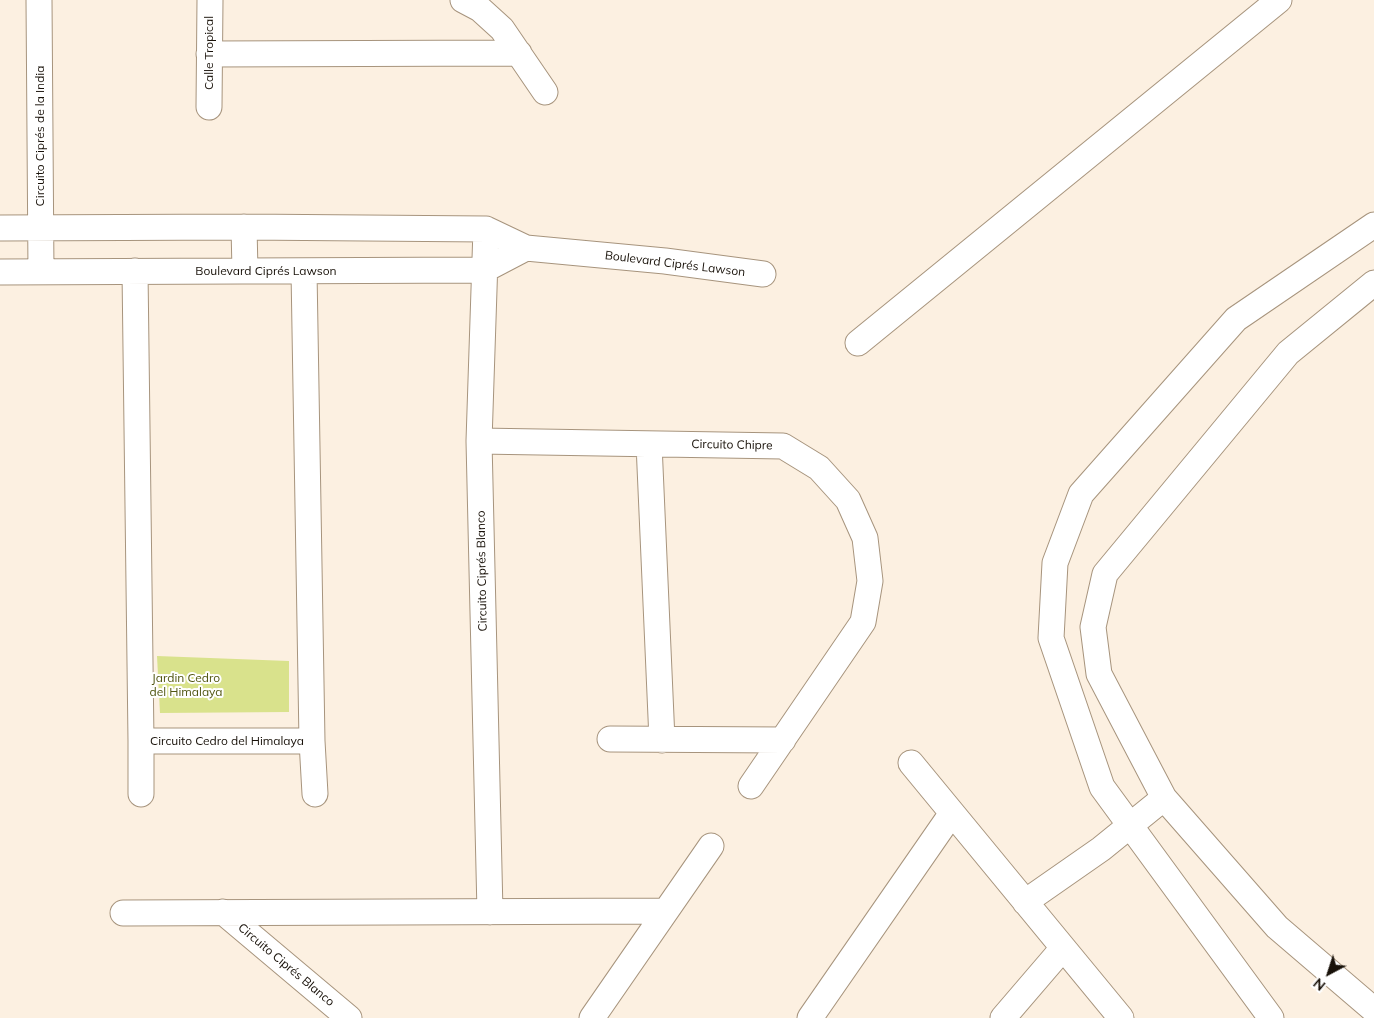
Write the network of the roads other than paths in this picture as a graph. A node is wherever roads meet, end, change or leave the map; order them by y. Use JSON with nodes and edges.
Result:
{"nodes":[{"id":1,"x":39,"y":0,"type":"edge"},
{"id":2,"x":210,"y":0,"type":"edge"},
{"id":3,"x":463,"y":0,"type":"edge"},
{"id":4,"x":1279,"y":0,"type":"edge"},
{"id":5,"x":519,"y":53,"type":"junction"},
{"id":6,"x":209,"y":54,"type":"junction"},
{"id":7,"x":545,"y":92,"type":"dead end"},
{"id":8,"x":209,"y":107,"type":"dead end"},
{"id":9,"x":1374,"y":225,"type":"edge"},
{"id":10,"x":244,"y":227,"type":"junction"},
{"id":11,"x":0,"y":228,"type":"edge"},
{"id":12,"x":41,"y":228,"type":"junction"},
{"id":13,"x":486,"y":230,"type":"junction"},
{"id":14,"x":526,"y":248,"type":"junction"},
{"id":15,"x":304,"y":270,"type":"junction"},
{"id":16,"x":484,"y":270,"type":"junction"},
{"id":17,"x":135,"y":271,"type":"junction"},
{"id":18,"x":245,"y":271,"type":"junction"},
{"id":19,"x":0,"y":272,"type":"edge"},
{"id":20,"x":41,"y":272,"type":"junction"},
{"id":21,"x":763,"y":274,"type":"dead end"},
{"id":22,"x":1374,"y":283,"type":"edge"},
{"id":23,"x":858,"y":343,"type":"dead end"},
{"id":24,"x":480,"y":441,"type":"junction"},
{"id":25,"x":650,"y":444,"type":"junction"},
{"id":26,"x":610,"y":739,"type":"dead end"},
{"id":27,"x":662,"y":740,"type":"junction"},
{"id":28,"x":783,"y":740,"type":"junction"},
{"id":29,"x":141,"y":741,"type":"junction"},
{"id":30,"x":312,"y":741,"type":"junction"},
{"id":31,"x":911,"y":763,"type":"dead end"},
{"id":32,"x":751,"y":786,"type":"dead end"},
{"id":33,"x":141,"y":794,"type":"dead end"},
{"id":34,"x":315,"y":794,"type":"dead end"},
{"id":35,"x":1164,"y":798,"type":"junction"},
{"id":36,"x":952,"y":813,"type":"junction"},
{"id":37,"x":1129,"y":826,"type":"junction"},
{"id":38,"x":711,"y":846,"type":"dead end"},
{"id":39,"x":1025,"y":902,"type":"junction"},
{"id":40,"x":666,"y":911,"type":"junction"},
{"id":41,"x":223,"y":912,"type":"junction"},
{"id":42,"x":490,"y":912,"type":"junction"},
{"id":43,"x":123,"y":913,"type":"dead end"},
{"id":44,"x":1063,"y":948,"type":"junction"},
{"id":45,"x":1374,"y":1010,"type":"edge"},
{"id":46,"x":349,"y":1018,"type":"edge"},
{"id":47,"x":592,"y":1018,"type":"edge"},
{"id":48,"x":810,"y":1018,"type":"edge"},
{"id":49,"x":1003,"y":1018,"type":"edge"},
{"id":50,"x":1120,"y":1018,"type":"edge"},
{"id":51,"x":1271,"y":1018,"type":"edge"}],
"edges":[{"from":1,"to":12,"type":"street","name":"Circuito Ciprés de la India"},
{"from":2,"to":6,"type":"street","name":"Calle Tropical"},
{"from":3,"to":5,"type":"street"},
{"from":4,"to":23,"type":"street"},
{"from":5,"to":6,"type":"street"},
{"from":5,"to":7,"type":"street"},
{"from":6,"to":8,"type":"street","name":"Calle Tropical"},
{"from":9,"to":37,"type":"street"},
{"from":10,"to":12,"type":"street","name":"Boulevard Ciprés Lawson"},
{"from":10,"to":13,"type":"street","name":"Boulevard Ciprés Lawson"},
{"from":10,"to":18,"type":"street"},
{"from":11,"to":12,"type":"street","name":"Boulevard Ciprés Lawson"},
{"from":12,"to":20,"type":"street","name":"Circuito Ciprés de la India"},
{"from":13,"to":14,"type":"street","name":"Boulevard Ciprés Lawson"},
{"from":13,"to":16,"type":"street","name":"Circuito Ciprés Blanco"},
{"from":14,"to":16,"type":"street","name":"Boulevard Ciprés Lawson"},
{"from":14,"to":21,"type":"street","name":"Boulevard Ciprés Lawson"},
{"from":15,"to":16,"type":"street","name":"Boulevard Ciprés Lawson"},
{"from":15,"to":18,"type":"street","name":"Boulevard Ciprés Lawson"},
{"from":15,"to":30,"type":"street","name":"Circuito Cedro del Himalaya"},
{"from":16,"to":24,"type":"street","name":"Circuito Ciprés Blanco"},
{"from":17,"to":18,"type":"street","name":"Boulevard Ciprés Lawson"},
{"from":17,"to":20,"type":"street","name":"Boulevard Ciprés Lawson"},
{"from":17,"to":29,"type":"street","name":"Circuito Cedro del Himalaya"},
{"from":19,"to":20,"type":"street","name":"Boulevard Ciprés Lawson"},
{"from":22,"to":35,"type":"street"},
{"from":24,"to":25,"type":"street","name":"Circuito Chipre"},
{"from":24,"to":42,"type":"street","name":"Circuito Ciprés Blanco"},
{"from":25,"to":27,"type":"street"},
{"from":25,"to":28,"type":"street","name":"Circuito Chipre"},
{"from":26,"to":27,"type":"street"},
{"from":27,"to":28,"type":"street"},
{"from":28,"to":32,"type":"street","name":"Circuito Chipre"},
{"from":29,"to":30,"type":"street","name":"Circuito Cedro del Himalaya"},
{"from":29,"to":33,"type":"street"},
{"from":30,"to":34,"type":"street"},
{"from":31,"to":36,"type":"street"},
{"from":35,"to":37,"type":"street"},
{"from":35,"to":45,"type":"street"},
{"from":36,"to":39,"type":"street"},
{"from":36,"to":48,"type":"street"},
{"from":37,"to":39,"type":"street"},
{"from":37,"to":51,"type":"street"},
{"from":38,"to":40,"type":"street"},
{"from":39,"to":44,"type":"street"},
{"from":40,"to":42,"type":"street","name":"Circuito Ciprés Blanco"},
{"from":40,"to":47,"type":"street"},
{"from":41,"to":42,"type":"street","name":"Circuito Ciprés Blanco"},
{"from":41,"to":43,"type":"street","name":"Circuito Ciprés Blanco"},
{"from":41,"to":46,"type":"street","name":"Circuito Ciprés Blanco"},
{"from":44,"to":49,"type":"street"},
{"from":44,"to":50,"type":"street"}]}
